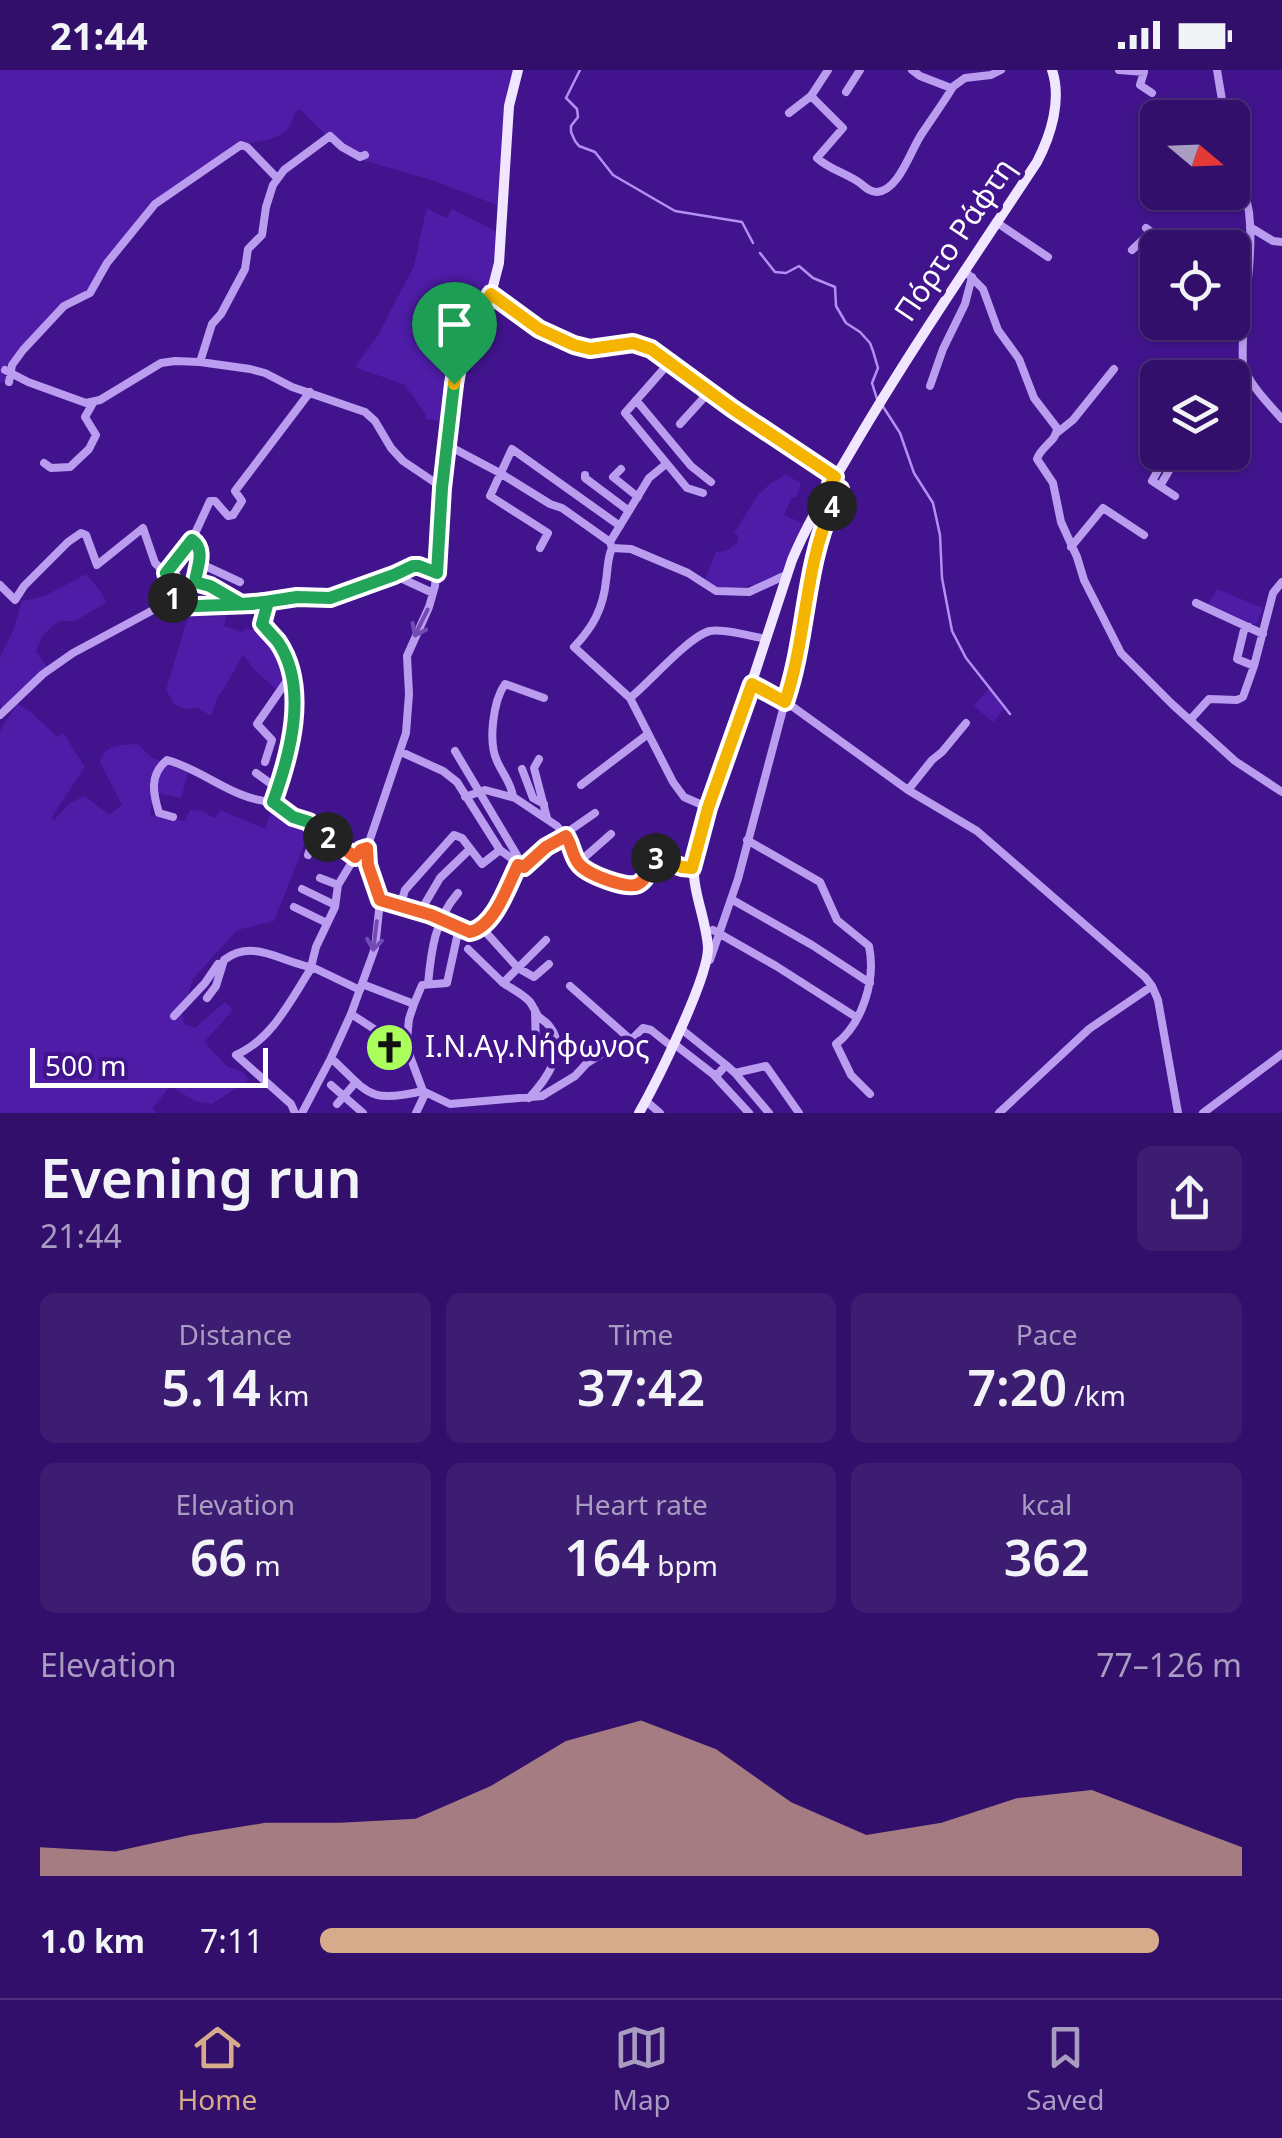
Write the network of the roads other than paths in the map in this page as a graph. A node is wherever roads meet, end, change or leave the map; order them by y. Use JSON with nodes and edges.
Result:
{"nodes":[{"id":1,"x":518,"y":70,"type":"edge"},
{"id":2,"x":828,"y":70,"type":"edge"},
{"id":3,"x":860,"y":70,"type":"edge"},
{"id":4,"x":912,"y":70,"type":"edge"},
{"id":5,"x":1002,"y":70,"type":"edge"},
{"id":6,"x":1052,"y":70,"type":"edge"},
{"id":7,"x":1120,"y":70,"type":"edge"},
{"id":8,"x":1217,"y":70,"type":"edge"},
{"id":9,"x":953,"y":87,"type":"junction"},
{"id":10,"x":846,"y":92,"type":"dead end"},
{"id":11,"x":1152,"y":93,"type":"dead end"},
{"id":12,"x":810,"y":96,"type":"junction"},
{"id":13,"x":1222,"y":100,"type":"edge"},
{"id":14,"x":789,"y":113,"type":"dead end"},
{"id":15,"x":365,"y":155,"type":"dead end"},
{"id":16,"x":277,"y":178,"type":"junction"},
{"id":17,"x":1248,"y":210,"type":"edge"},
{"id":18,"x":996,"y":222,"type":"junction"},
{"id":19,"x":1250,"y":226,"type":"junction"},
{"id":20,"x":1250,"y":230,"type":"edge"},
{"id":21,"x":1140,"y":240,"type":"edge"},
{"id":22,"x":1282,"y":242,"type":"edge"},
{"id":23,"x":1132,"y":250,"type":"dead end"},
{"id":24,"x":1048,"y":256,"type":"dead end"},
{"id":25,"x":968,"y":274,"type":"junction"},
{"id":26,"x":491,"y":294,"type":"junction"},
{"id":27,"x":1242,"y":340,"type":"edge"},
{"id":28,"x":200,"y":362,"type":"junction"},
{"id":29,"x":670,"y":363,"type":"junction"},
{"id":30,"x":1114,"y":369,"type":"dead end"},
{"id":31,"x":6,"y":377,"type":"edge"},
{"id":32,"x":930,"y":386,"type":"dead end"},
{"id":33,"x":310,"y":392,"type":"junction"},
{"id":34,"x":709,"y":392,"type":"junction"},
{"id":35,"x":636,"y":400,"type":"junction"},
{"id":36,"x":93,"y":403,"type":"junction"},
{"id":37,"x":1282,"y":420,"type":"edge"},
{"id":38,"x":680,"y":424,"type":"dead end"},
{"id":39,"x":1058,"y":432,"type":"junction"},
{"id":40,"x":447,"y":445,"type":"junction"},
{"id":41,"x":44,"y":463,"type":"dead end"},
{"id":42,"x":666,"y":464,"type":"junction"},
{"id":43,"x":621,"y":469,"type":"dead end"},
{"id":44,"x":1158,"y":470,"type":"edge"},
{"id":45,"x":1169,"y":470,"type":"edge"},
{"id":46,"x":500,"y":472,"type":"junction"},
{"id":47,"x":836,"y":479,"type":"junction"},
{"id":48,"x":590,"y":482,"type":"dead end"},
{"id":49,"x":711,"y":482,"type":"dead end"},
{"id":50,"x":1160,"y":486,"type":"junction"},
{"id":51,"x":442,"y":488,"type":"junction"},
{"id":52,"x":703,"y":493,"type":"dead end"},
{"id":53,"x":1175,"y":496,"type":"dead end"},
{"id":54,"x":631,"y":505,"type":"junction"},
{"id":55,"x":620,"y":526,"type":"junction"},
{"id":56,"x":1144,"y":534,"type":"dead end"},
{"id":57,"x":192,"y":540,"type":"junction"},
{"id":58,"x":611,"y":545,"type":"junction"},
{"id":59,"x":1071,"y":547,"type":"junction"},
{"id":60,"x":540,"y":548,"type":"dead end"},
{"id":61,"x":199,"y":563,"type":"junction"},
{"id":62,"x":166,"y":573,"type":"junction"},
{"id":63,"x":437,"y":573,"type":"junction"},
{"id":64,"x":394,"y":575,"type":"junction"},
{"id":65,"x":240,"y":582,"type":"dead end"},
{"id":66,"x":1282,"y":582,"type":"edge"},
{"id":67,"x":0,"y":585,"type":"edge"},
{"id":68,"x":776,"y":586,"type":"junction"},
{"id":69,"x":433,"y":593,"type":"junction"},
{"id":70,"x":268,"y":602,"type":"junction"},
{"id":71,"x":1196,"y":603,"type":"dead end"},
{"id":72,"x":241,"y":604,"type":"junction"},
{"id":73,"x":171,"y":607,"type":"junction"},
{"id":74,"x":1249,"y":627,"type":"junction"},
{"id":75,"x":1263,"y":634,"type":"junction"},
{"id":76,"x":765,"y":640,"type":"junction"},
{"id":77,"x":1254,"y":666,"type":"junction"},
{"id":78,"x":291,"y":675,"type":"junction"},
{"id":79,"x":752,"y":684,"type":"junction"},
{"id":80,"x":544,"y":698,"type":"dead end"},
{"id":81,"x":630,"y":698,"type":"junction"},
{"id":82,"x":785,"y":702,"type":"junction"},
{"id":83,"x":0,"y":714,"type":"edge"},
{"id":84,"x":1190,"y":720,"type":"junction"},
{"id":85,"x":966,"y":724,"type":"dead end"},
{"id":86,"x":648,"y":734,"type":"junction"},
{"id":87,"x":455,"y":750,"type":"dead end"},
{"id":88,"x":401,"y":752,"type":"junction"},
{"id":89,"x":539,"y":759,"type":"dead end"},
{"id":90,"x":265,"y":762,"type":"dead end"},
{"id":91,"x":522,"y":769,"type":"dead end"},
{"id":92,"x":256,"y":773,"type":"dead end"},
{"id":93,"x":580,"y":786,"type":"dead end"},
{"id":94,"x":278,"y":789,"type":"junction"},
{"id":95,"x":478,"y":790,"type":"junction"},
{"id":96,"x":908,"y":790,"type":"junction"},
{"id":97,"x":1282,"y":792,"type":"edge"},
{"id":98,"x":465,"y":797,"type":"junction"},
{"id":99,"x":513,"y":798,"type":"junction"},
{"id":100,"x":273,"y":802,"type":"junction"},
{"id":101,"x":544,"y":804,"type":"junction"},
{"id":102,"x":708,"y":808,"type":"junction"},
{"id":103,"x":595,"y":813,"type":"dead end"},
{"id":104,"x":173,"y":818,"type":"dead end"},
{"id":105,"x":548,"y":818,"type":"junction"},
{"id":106,"x":315,"y":830,"type":"junction"},
{"id":107,"x":611,"y":834,"type":"dead end"},
{"id":108,"x":566,"y":836,"type":"junction"},
{"id":109,"x":747,"y":840,"type":"junction"},
{"id":110,"x":367,"y":848,"type":"junction"},
{"id":111,"x":470,"y":849,"type":"junction"},
{"id":112,"x":500,"y":850,"type":"junction"},
{"id":113,"x":308,"y":855,"type":"dead end"},
{"id":114,"x":355,"y":857,"type":"junction"},
{"id":115,"x":578,"y":863,"type":"junction"},
{"id":116,"x":521,"y":866,"type":"junction"},
{"id":117,"x":692,"y":868,"type":"junction"},
{"id":118,"x":320,"y":878,"type":"dead end"},
{"id":119,"x":338,"y":886,"type":"junction"},
{"id":120,"x":302,"y":890,"type":"dead end"},
{"id":121,"x":458,"y":893,"type":"dead end"},
{"id":122,"x":380,"y":900,"type":"junction"},
{"id":123,"x":731,"y":900,"type":"junction"},
{"id":124,"x":335,"y":904,"type":"junction"},
{"id":125,"x":400,"y":906,"type":"junction"},
{"id":126,"x":294,"y":907,"type":"dead end"},
{"id":127,"x":420,"y":912,"type":"junction"},
{"id":128,"x":441,"y":920,"type":"junction"},
{"id":129,"x":327,"y":923,"type":"junction"},
{"id":130,"x":459,"y":928,"type":"junction"},
{"id":131,"x":482,"y":928,"type":"junction"},
{"id":132,"x":716,"y":932,"type":"junction"},
{"id":133,"x":546,"y":940,"type":"dead end"},
{"id":134,"x":711,"y":945,"type":"junction"},
{"id":135,"x":468,"y":949,"type":"dead end"},
{"id":136,"x":222,"y":963,"type":"junction"},
{"id":137,"x":549,"y":964,"type":"dead end"},
{"id":138,"x":312,"y":967,"type":"junction"},
{"id":139,"x":518,"y":968,"type":"junction"},
{"id":140,"x":503,"y":983,"type":"junction"},
{"id":141,"x":870,"y":983,"type":"junction"},
{"id":142,"x":428,"y":984,"type":"junction"},
{"id":143,"x":570,"y":986,"type":"dead end"},
{"id":144,"x":1152,"y":986,"type":"junction"},
{"id":145,"x":361,"y":987,"type":"junction"},
{"id":146,"x":206,"y":998,"type":"dead end"},
{"id":147,"x":414,"y":1004,"type":"junction"},
{"id":148,"x":535,"y":1010,"type":"junction"},
{"id":149,"x":351,"y":1014,"type":"junction"},
{"id":150,"x":174,"y":1016,"type":"dead end"},
{"id":151,"x":856,"y":1016,"type":"junction"},
{"id":152,"x":680,"y":1028,"type":"junction"},
{"id":153,"x":631,"y":1040,"type":"junction"},
{"id":154,"x":672,"y":1045,"type":"junction"},
{"id":155,"x":406,"y":1049,"type":"junction"},
{"id":156,"x":1282,"y":1054,"type":"edge"},
{"id":157,"x":556,"y":1055,"type":"junction"},
{"id":158,"x":331,"y":1058,"type":"junction"},
{"id":159,"x":726,"y":1064,"type":"junction"},
{"id":160,"x":737,"y":1073,"type":"junction"},
{"id":161,"x":713,"y":1074,"type":"junction"},
{"id":162,"x":356,"y":1082,"type":"junction"},
{"id":163,"x":331,"y":1086,"type":"dead end"},
{"id":164,"x":424,"y":1092,"type":"junction"},
{"id":165,"x":870,"y":1094,"type":"dead end"},
{"id":166,"x":760,"y":1096,"type":"dead end"},
{"id":167,"x":529,"y":1098,"type":"junction"},
{"id":168,"x":340,"y":1100,"type":"junction"},
{"id":169,"x":646,"y":1100,"type":"junction"},
{"id":170,"x":449,"y":1109,"type":"edge"},
{"id":171,"x":299,"y":1113,"type":"edge"},
{"id":172,"x":363,"y":1113,"type":"edge"},
{"id":173,"x":416,"y":1113,"type":"edge"},
{"id":174,"x":639,"y":1113,"type":"edge"},
{"id":175,"x":660,"y":1113,"type":"edge"},
{"id":176,"x":749,"y":1113,"type":"edge"},
{"id":177,"x":769,"y":1113,"type":"edge"},
{"id":178,"x":799,"y":1113,"type":"edge"},
{"id":179,"x":999,"y":1113,"type":"edge"},
{"id":180,"x":1178,"y":1113,"type":"edge"},
{"id":181,"x":1203,"y":1113,"type":"edge"}],
"edges":[{"from":1,"to":26,"type":"main road"},
{"from":2,"to":12,"type":"street"},
{"from":3,"to":10,"type":"street"},
{"from":4,"to":9,"type":"street"},
{"from":5,"to":9,"type":"street"},
{"from":6,"to":18,"type":"main road","name":"Πόρτο Ράφτη"},
{"from":7,"to":11,"type":"street"},
{"from":8,"to":13,"type":"street"},
{"from":9,"to":12,"type":"street"},
{"from":12,"to":14,"type":"street"},
{"from":15,"to":16,"type":"street"},
{"from":16,"to":28,"type":"street"},
{"from":16,"to":31,"type":"street"},
{"from":17,"to":19,"type":"street"},
{"from":18,"to":24,"type":"street"},
{"from":18,"to":25,"type":"main road","name":"Πόρτο Ράφτη"},
{"from":19,"to":20,"type":"street"},
{"from":19,"to":22,"type":"street"},
{"from":21,"to":23,"type":"street"},
{"from":25,"to":32,"type":"street"},
{"from":25,"to":39,"type":"street"},
{"from":25,"to":47,"type":"main road","name":"Πόρτο Ράφτη"},
{"from":26,"to":29,"type":"main road"},
{"from":26,"to":40,"type":"street"},
{"from":27,"to":37,"type":"street"},
{"from":28,"to":33,"type":"street"},
{"from":28,"to":36,"type":"street"},
{"from":29,"to":34,"type":"main road"},
{"from":29,"to":35,"type":"street"},
{"from":30,"to":39,"type":"street"},
{"from":31,"to":36,"type":"street"},
{"from":33,"to":51,"type":"street"},
{"from":33,"to":57,"type":"street"},
{"from":34,"to":38,"type":"street"},
{"from":34,"to":47,"type":"main road"},
{"from":35,"to":42,"type":"street"},
{"from":35,"to":49,"type":"street"},
{"from":36,"to":41,"type":"street"},
{"from":39,"to":59,"type":"street"},
{"from":40,"to":46,"type":"street"},
{"from":40,"to":51,"type":"street"},
{"from":42,"to":52,"type":"street"},
{"from":42,"to":54,"type":"street"},
{"from":43,"to":54,"type":"street"},
{"from":44,"to":50,"type":"street"},
{"from":45,"to":50,"type":"street"},
{"from":46,"to":55,"type":"street"},
{"from":46,"to":58,"type":"street"},
{"from":46,"to":60,"type":"street"},
{"from":47,"to":68,"type":"main road","name":"Πόρτο Ράφτη"},
{"from":47,"to":82,"type":"street"},
{"from":48,"to":54,"type":"street"},
{"from":50,"to":53,"type":"street"},
{"from":51,"to":63,"type":"street"},
{"from":54,"to":55,"type":"street"},
{"from":55,"to":58,"type":"street"},
{"from":56,"to":59,"type":"street"},
{"from":57,"to":61,"type":"street"},
{"from":57,"to":62,"type":"street"},
{"from":58,"to":68,"type":"street"},
{"from":58,"to":81,"type":"street"},
{"from":59,"to":84,"type":"street"},
{"from":61,"to":65,"type":"street"},
{"from":61,"to":72,"type":"street"},
{"from":62,"to":67,"type":"street"},
{"from":62,"to":73,"type":"street"},
{"from":63,"to":64,"type":"street"},
{"from":63,"to":69,"type":"street"},
{"from":64,"to":69,"type":"street"},
{"from":64,"to":70,"type":"street"},
{"from":66,"to":75,"type":"street"},
{"from":68,"to":76,"type":"main road","name":"Πόρτο Ράφτη"},
{"from":69,"to":88,"type":"street","one_way":true},
{"from":70,"to":72,"type":"street"},
{"from":70,"to":78,"type":"street"},
{"from":71,"to":74,"type":"street"},
{"from":72,"to":73,"type":"street"},
{"from":73,"to":83,"type":"street"},
{"from":74,"to":75,"type":"street"},
{"from":74,"to":77,"type":"street"},
{"from":75,"to":77,"type":"street"},
{"from":76,"to":79,"type":"main road","name":"Πόρτο Ράφτη"},
{"from":76,"to":81,"type":"street"},
{"from":77,"to":84,"type":"street"},
{"from":78,"to":90,"type":"street"},
{"from":78,"to":94,"type":"street"},
{"from":79,"to":82,"type":"street"},
{"from":79,"to":102,"type":"main road","name":"Πόρτο Ράφτη"},
{"from":80,"to":99,"type":"street"},
{"from":81,"to":86,"type":"street"},
{"from":82,"to":96,"type":"street"},
{"from":82,"to":109,"type":"street"},
{"from":84,"to":97,"type":"street"},
{"from":85,"to":96,"type":"street"},
{"from":86,"to":93,"type":"street"},
{"from":86,"to":102,"type":"street"},
{"from":87,"to":95,"type":"street"},
{"from":88,"to":98,"type":"street"},
{"from":88,"to":110,"type":"street"},
{"from":89,"to":101,"type":"street"},
{"from":91,"to":101,"type":"street"},
{"from":92,"to":94,"type":"street"},
{"from":94,"to":100,"type":"street"},
{"from":95,"to":98,"type":"street"},
{"from":95,"to":99,"type":"street"},
{"from":95,"to":116,"type":"street"},
{"from":96,"to":144,"type":"street"},
{"from":98,"to":112,"type":"street"},
{"from":99,"to":105,"type":"street"},
{"from":100,"to":104,"type":"street"},
{"from":100,"to":106,"type":"street"},
{"from":101,"to":105,"type":"street"},
{"from":102,"to":117,"type":"main road","name":"Πόρτο Ράφτη"},
{"from":103,"to":108,"type":"street"},
{"from":105,"to":108,"type":"street"},
{"from":106,"to":113,"type":"street"},
{"from":106,"to":114,"type":"street"},
{"from":107,"to":115,"type":"street"},
{"from":108,"to":115,"type":"street"},
{"from":108,"to":116,"type":"street"},
{"from":109,"to":123,"type":"street"},
{"from":109,"to":141,"type":"street"},
{"from":110,"to":114,"type":"street"},
{"from":110,"to":122,"type":"street"},
{"from":111,"to":112,"type":"street"},
{"from":111,"to":125,"type":"street"},
{"from":111,"to":127,"type":"street"},
{"from":112,"to":116,"type":"street"},
{"from":114,"to":119,"type":"street"},
{"from":115,"to":117,"type":"street"},
{"from":116,"to":131,"type":"street"},
{"from":117,"to":134,"type":"main road","name":"Πόρτο Ράφτη"},
{"from":118,"to":119,"type":"street"},
{"from":119,"to":124,"type":"street"},
{"from":120,"to":124,"type":"street"},
{"from":121,"to":128,"type":"street"},
{"from":122,"to":125,"type":"street"},
{"from":122,"to":145,"type":"street","one_way":true},
{"from":123,"to":132,"type":"street"},
{"from":123,"to":141,"type":"street"},
{"from":124,"to":129,"type":"street"},
{"from":125,"to":127,"type":"street"},
{"from":126,"to":129,"type":"street"},
{"from":127,"to":128,"type":"street"},
{"from":128,"to":130,"type":"street"},
{"from":128,"to":142,"type":"street"},
{"from":129,"to":138,"type":"street"},
{"from":130,"to":131,"type":"street"},
{"from":130,"to":142,"type":"street"},
{"from":131,"to":139,"type":"street"},
{"from":132,"to":134,"type":"street"},
{"from":132,"to":151,"type":"street"},
{"from":133,"to":139,"type":"street"},
{"from":134,"to":152,"type":"main road","name":"Πόρτο Ράφτη"},
{"from":135,"to":140,"type":"street"},
{"from":136,"to":138,"type":"street"},
{"from":136,"to":146,"type":"street"},
{"from":136,"to":150,"type":"street"},
{"from":137,"to":139,"type":"street"},
{"from":138,"to":145,"type":"street"},
{"from":138,"to":171,"type":"street"},
{"from":139,"to":140,"type":"street"},
{"from":140,"to":148,"type":"street"},
{"from":141,"to":151,"type":"street"},
{"from":142,"to":147,"type":"street"},
{"from":143,"to":153,"type":"street"},
{"from":144,"to":179,"type":"street"},
{"from":144,"to":180,"type":"street"},
{"from":145,"to":147,"type":"street"},
{"from":145,"to":149,"type":"street"},
{"from":147,"to":155,"type":"street"},
{"from":148,"to":157,"type":"street"},
{"from":148,"to":157,"type":"street"},
{"from":149,"to":155,"type":"street"},
{"from":149,"to":158,"type":"street"},
{"from":151,"to":165,"type":"street"},
{"from":152,"to":154,"type":"main road","name":"Πόρτο Ράφτη"},
{"from":152,"to":159,"type":"street"},
{"from":153,"to":154,"type":"street"},
{"from":153,"to":167,"type":"street"},
{"from":154,"to":161,"type":"street"},
{"from":154,"to":169,"type":"main road","name":"Πόρτο Ράφτη"},
{"from":155,"to":164,"type":"street"},
{"from":156,"to":181,"type":"street"},
{"from":157,"to":167,"type":"street"},
{"from":158,"to":162,"type":"street"},
{"from":158,"to":171,"type":"street"},
{"from":159,"to":160,"type":"street"},
{"from":159,"to":161,"type":"street"},
{"from":160,"to":166,"type":"street"},
{"from":160,"to":177,"type":"street"},
{"from":160,"to":178,"type":"street"},
{"from":161,"to":176,"type":"street"},
{"from":162,"to":164,"type":"street"},
{"from":162,"to":168,"type":"street"},
{"from":163,"to":168,"type":"street"},
{"from":164,"to":170,"type":"street"},
{"from":164,"to":173,"type":"street"},
{"from":167,"to":170,"type":"street"},
{"from":168,"to":172,"type":"street"},
{"from":169,"to":174,"type":"main road","name":"Πόρτο Ράφτη"},
{"from":169,"to":175,"type":"street"}]}
